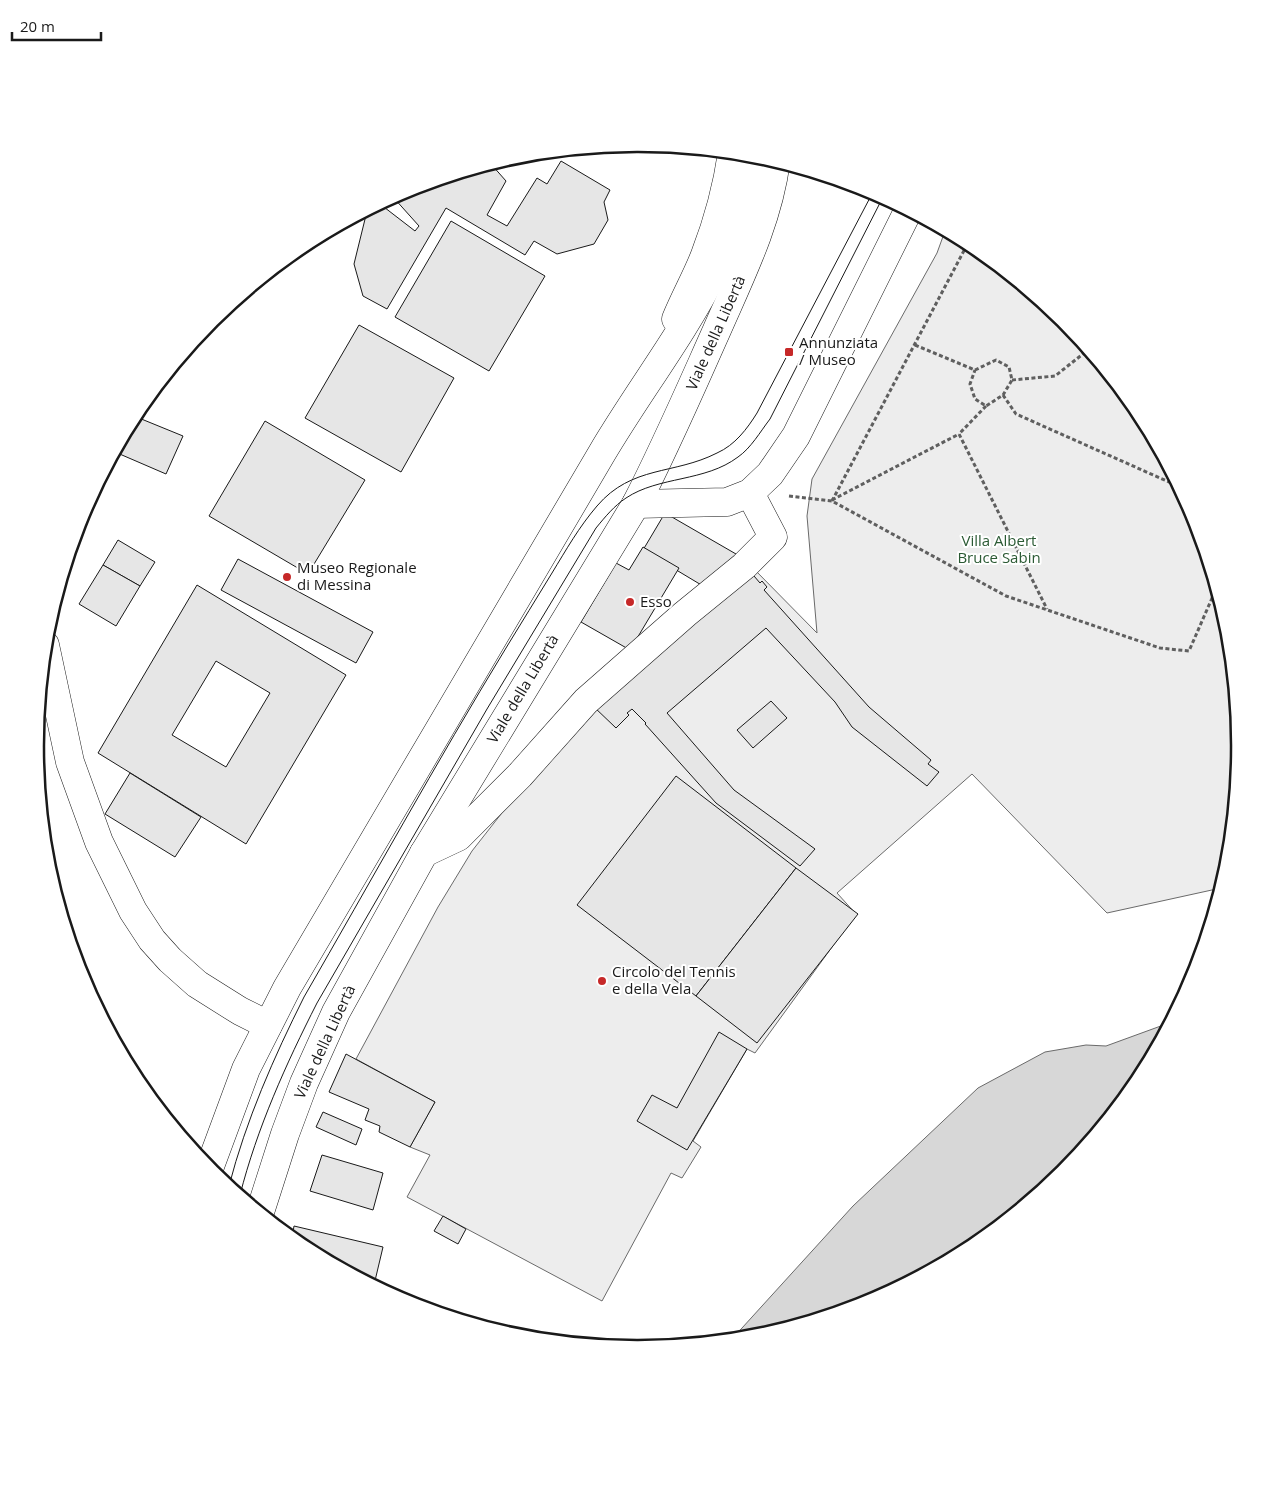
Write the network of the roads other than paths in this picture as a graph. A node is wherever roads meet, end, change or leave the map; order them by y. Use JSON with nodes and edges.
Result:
{"nodes":[{"id":1,"x":731,"y":160,"type":"edge"},
{"id":2,"x":751,"y":164,"type":"edge"},
{"id":3,"x":775,"y":169,"type":"edge"},
{"id":4,"x":905,"y":216,"type":"edge"},
{"id":5,"x":654,"y":373,"type":"junction"},
{"id":6,"x":750,"y":493,"type":"junction"},
{"id":7,"x":636,"y":504,"type":"junction"},
{"id":8,"x":50,"y":665,"type":"edge"},
{"id":9,"x":424,"y":853,"type":"junction"},
{"id":10,"x":268,"y":1025,"type":"junction"},
{"id":11,"x":212,"y":1160,"type":"edge"},
{"id":12,"x":262,"y":1205,"type":"edge"}],
"edges":[{"from":1,"to":5,"type":"main road"},
{"from":2,"to":5,"type":"main road","name":"Viale della Libertà"},
{"from":3,"to":7,"type":"main road","name":"Viale della Libertà"},
{"from":4,"to":6,"type":"main road"},
{"from":5,"to":10,"type":"main road","name":"Viale della Libertà"},
{"from":6,"to":7,"type":"main road"},
{"from":6,"to":9,"type":"main road"},
{"from":7,"to":9,"type":"main road","name":"Viale della Libertà"},
{"from":8,"to":10,"type":"main road"},
{"from":9,"to":12,"type":"main road","name":"Viale della Libertà"},
{"from":10,"to":11,"type":"main road","name":"Viale della Libertà"}]}
